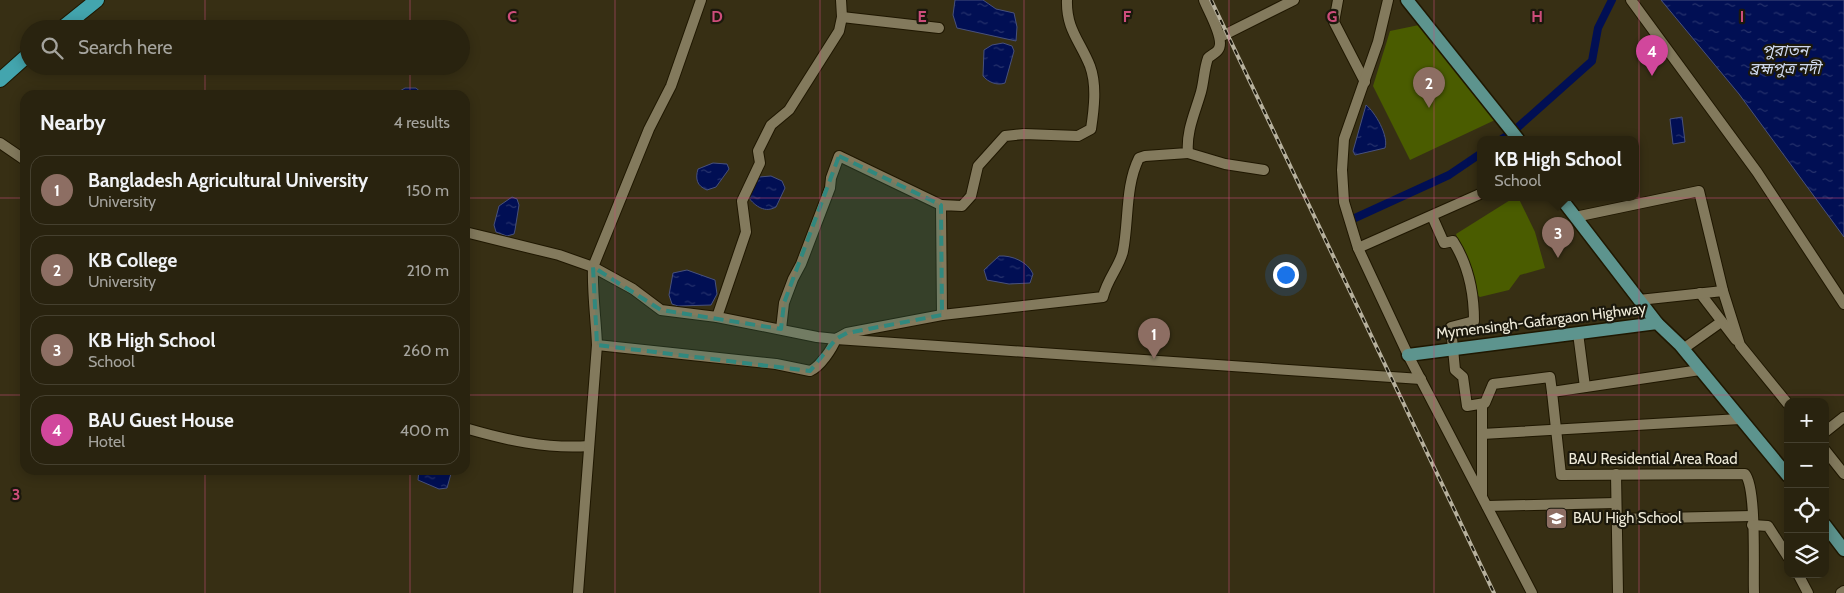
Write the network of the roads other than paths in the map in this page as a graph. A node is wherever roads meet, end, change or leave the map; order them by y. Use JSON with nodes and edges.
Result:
{"nodes":[{"id":1,"x":97,"y":0,"type":"edge"},
{"id":2,"x":701,"y":0,"type":"edge"},
{"id":3,"x":841,"y":0,"type":"edge"},
{"id":4,"x":1067,"y":0,"type":"edge"},
{"id":5,"x":1204,"y":0,"type":"edge"},
{"id":6,"x":1294,"y":0,"type":"edge"},
{"id":7,"x":1338,"y":0,"type":"edge"},
{"id":8,"x":1388,"y":0,"type":"edge"},
{"id":9,"x":1407,"y":0,"type":"edge"},
{"id":10,"x":1631,"y":0,"type":"edge"},
{"id":11,"x":842,"y":17,"type":"junction"},
{"id":12,"x":72,"y":20,"type":"edge"},
{"id":13,"x":939,"y":28,"type":"dead end"},
{"id":14,"x":1220,"y":37,"type":"junction"},
{"id":15,"x":20,"y":62,"type":"edge"},
{"id":16,"x":0,"y":80,"type":"edge"},
{"id":17,"x":1365,"y":82,"type":"junction"},
{"id":18,"x":1516,"y":136,"type":"edge"},
{"id":19,"x":0,"y":143,"type":"edge"},
{"id":20,"x":1188,"y":153,"type":"junction"},
{"id":21,"x":20,"y":157,"type":"edge"},
{"id":22,"x":1264,"y":170,"type":"dead end"},
{"id":23,"x":1477,"y":195,"type":"edge"},
{"id":24,"x":1563,"y":201,"type":"edge"},
{"id":25,"x":941,"y":205,"type":"junction"},
{"id":26,"x":1432,"y":216,"type":"junction"},
{"id":27,"x":1575,"y":217,"type":"junction"},
{"id":28,"x":470,"y":233,"type":"edge"},
{"id":29,"x":1358,"y":248,"type":"junction"},
{"id":30,"x":593,"y":267,"type":"junction"},
{"id":31,"x":1723,"y":291,"type":"junction"},
{"id":32,"x":1700,"y":293,"type":"junction"},
{"id":33,"x":1639,"y":300,"type":"junction"},
{"id":34,"x":1844,"y":304,"type":"edge"},
{"id":35,"x":942,"y":315,"type":"junction"},
{"id":36,"x":716,"y":317,"type":"junction"},
{"id":37,"x":1721,"y":322,"type":"junction"},
{"id":38,"x":1657,"y":323,"type":"junction"},
{"id":39,"x":780,"y":329,"type":"junction"},
{"id":40,"x":1578,"y":333,"type":"junction"},
{"id":41,"x":836,"y":339,"type":"junction"},
{"id":42,"x":597,"y":344,"type":"junction"},
{"id":43,"x":1740,"y":346,"type":"junction"},
{"id":44,"x":1454,"y":349,"type":"junction"},
{"id":45,"x":1683,"y":349,"type":"junction"},
{"id":46,"x":1408,"y":354,"type":"junction"},
{"id":47,"x":1700,"y":370,"type":"junction"},
{"id":48,"x":1421,"y":379,"type":"junction"},
{"id":49,"x":1585,"y":387,"type":"junction"},
{"id":50,"x":1552,"y":392,"type":"junction"},
{"id":51,"x":1784,"y":399,"type":"edge"},
{"id":52,"x":1482,"y":404,"type":"junction"},
{"id":53,"x":1844,"y":417,"type":"edge"},
{"id":54,"x":1740,"y":419,"type":"junction"},
{"id":55,"x":470,"y":429,"type":"edge"},
{"id":56,"x":1829,"y":429,"type":"edge"},
{"id":57,"x":1556,"y":430,"type":"junction"},
{"id":58,"x":1482,"y":434,"type":"junction"},
{"id":59,"x":589,"y":446,"type":"junction"},
{"id":60,"x":1829,"y":455,"type":"edge"},
{"id":61,"x":1783,"y":462,"type":"edge"},
{"id":62,"x":1616,"y":474,"type":"junction"},
{"id":63,"x":1844,"y":474,"type":"edge"},
{"id":64,"x":1484,"y":501,"type":"junction"},
{"id":65,"x":1616,"y":503,"type":"junction"},
{"id":66,"x":1616,"y":519,"type":"junction"},
{"id":67,"x":1752,"y":520,"type":"junction"},
{"id":68,"x":1829,"y":530,"type":"edge"},
{"id":69,"x":1844,"y":550,"type":"edge"},
{"id":70,"x":1784,"y":551,"type":"edge"},
{"id":71,"x":1800,"y":578,"type":"edge"},
{"id":72,"x":1844,"y":591,"type":"edge"},
{"id":73,"x":578,"y":593,"type":"edge"},
{"id":74,"x":1532,"y":593,"type":"edge"},
{"id":75,"x":1618,"y":593,"type":"edge"},
{"id":76,"x":1754,"y":593,"type":"edge"},
{"id":77,"x":1808,"y":593,"type":"edge"},
{"id":78,"x":1841,"y":593,"type":"edge"}],
"edges":[{"from":1,"to":12,"type":"highway"},
{"from":2,"to":30,"type":"street"},
{"from":3,"to":11,"type":"street"},
{"from":4,"to":25,"type":"street"},
{"from":5,"to":14,"type":"street"},
{"from":6,"to":14,"type":"street"},
{"from":7,"to":17,"type":"street"},
{"from":8,"to":17,"type":"street"},
{"from":9,"to":18,"type":"main road"},
{"from":10,"to":34,"type":"street"},
{"from":11,"to":13,"type":"street"},
{"from":11,"to":36,"type":"street"},
{"from":14,"to":20,"type":"street"},
{"from":15,"to":16,"type":"highway"},
{"from":17,"to":29,"type":"street"},
{"from":19,"to":21,"type":"street"},
{"from":20,"to":22,"type":"street"},
{"from":20,"to":35,"type":"street"},
{"from":23,"to":26,"type":"street"},
{"from":24,"to":27,"type":"main road"},
{"from":25,"to":35,"type":"street"},
{"from":25,"to":39,"type":"street"},
{"from":26,"to":29,"type":"street"},
{"from":26,"to":44,"type":"street"},
{"from":27,"to":31,"type":"street"},
{"from":27,"to":33,"type":"main road"},
{"from":28,"to":30,"type":"street"},
{"from":29,"to":46,"type":"street"},
{"from":30,"to":36,"type":"street"},
{"from":30,"to":42,"type":"street"},
{"from":31,"to":32,"type":"street"},
{"from":31,"to":43,"type":"street"},
{"from":32,"to":33,"type":"street"},
{"from":32,"to":37,"type":"street"},
{"from":33,"to":38,"type":"main road"},
{"from":35,"to":41,"type":"street"},
{"from":36,"to":39,"type":"street"},
{"from":37,"to":43,"type":"street"},
{"from":37,"to":45,"type":"street"},
{"from":38,"to":40,"type":"main road","name":"Mymensingh-Gafargaon Highway"},
{"from":38,"to":45,"type":"main road","name":"Mymensingh-Gafargaon Highway"},
{"from":39,"to":41,"type":"street"},
{"from":40,"to":44,"type":"main road","name":"Mymensingh-Gafargaon Highway"},
{"from":40,"to":49,"type":"street"},
{"from":41,"to":42,"type":"street"},
{"from":41,"to":48,"type":"street"},
{"from":42,"to":59,"type":"street"},
{"from":43,"to":51,"type":"street"},
{"from":44,"to":46,"type":"main road","name":"Mymensingh-Gafargaon Highway"},
{"from":44,"to":52,"type":"street"},
{"from":45,"to":47,"type":"main road","name":"Mymensingh-Gafargaon Highway"},
{"from":46,"to":48,"type":"street"},
{"from":47,"to":49,"type":"street"},
{"from":47,"to":54,"type":"main road","name":"Mymensingh-Gafargaon Highway"},
{"from":48,"to":64,"type":"street"},
{"from":49,"to":50,"type":"street"},
{"from":50,"to":52,"type":"street"},
{"from":50,"to":57,"type":"street","name":"BAU Residential Area Road"},
{"from":52,"to":58,"type":"street"},
{"from":53,"to":56,"type":"street"},
{"from":54,"to":57,"type":"street"},
{"from":54,"to":61,"type":"main road","name":"Mymensingh-Gafargaon Highway"},
{"from":55,"to":59,"type":"street"},
{"from":57,"to":58,"type":"street"},
{"from":57,"to":62,"type":"street","name":"BAU Residential Area Road"},
{"from":58,"to":64,"type":"street"},
{"from":59,"to":73,"type":"street"},
{"from":60,"to":63,"type":"street"},
{"from":62,"to":65,"type":"street"},
{"from":62,"to":67,"type":"street","name":"BAU Residential Area Road"},
{"from":64,"to":65,"type":"street"},
{"from":64,"to":74,"type":"street"},
{"from":65,"to":66,"type":"street"},
{"from":66,"to":67,"type":"street"},
{"from":66,"to":75,"type":"street"},
{"from":67,"to":70,"type":"street"},
{"from":67,"to":76,"type":"street","name":"BAU Residential Area Road"},
{"from":68,"to":69,"type":"main road"},
{"from":71,"to":77,"type":"street"},
{"from":72,"to":78,"type":"street"}]}
